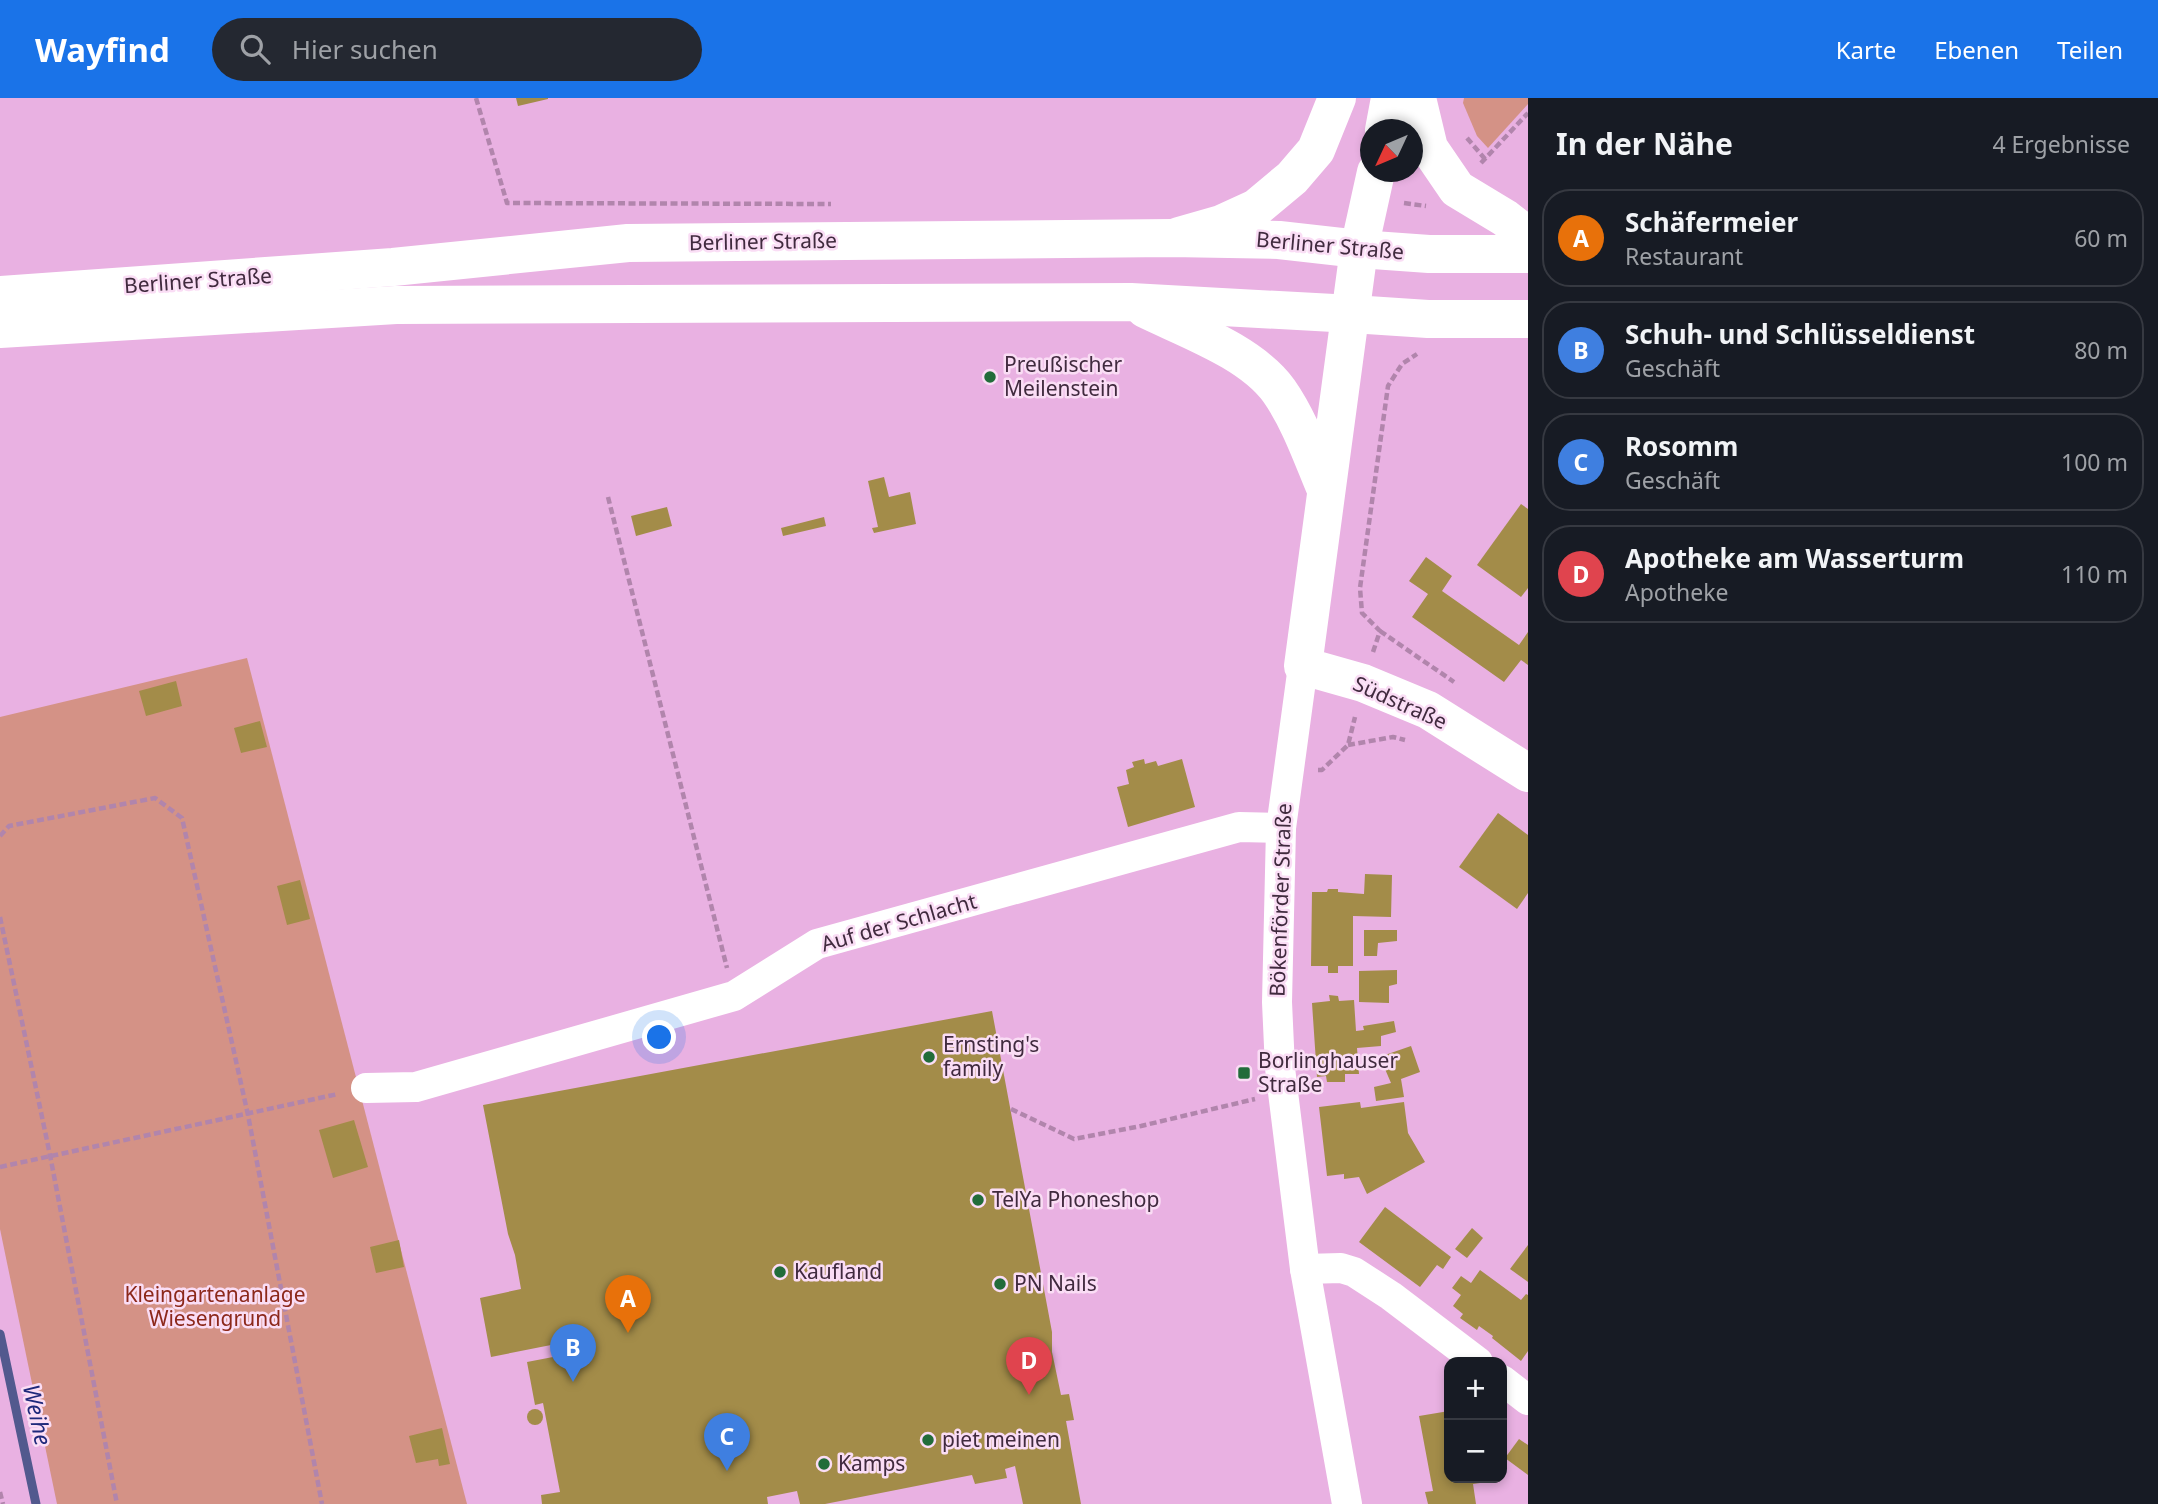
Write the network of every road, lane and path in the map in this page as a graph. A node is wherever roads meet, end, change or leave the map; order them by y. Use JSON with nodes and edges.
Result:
{"nodes":[{"id":1,"x":476,"y":98,"type":"edge"},
{"id":2,"x":1337,"y":98,"type":"edge"},
{"id":3,"x":1390,"y":98,"type":"edge"},
{"id":4,"x":1418,"y":98,"type":"edge"},
{"id":5,"x":1528,"y":113,"type":"edge"},
{"id":6,"x":1386,"y":119,"type":"edge"},
{"id":7,"x":1465,"y":136,"type":"dead end"},
{"id":8,"x":1485,"y":159,"type":"junction"},
{"id":9,"x":1374,"y":182,"type":"edge"},
{"id":10,"x":1457,"y":188,"type":"junction"},
{"id":11,"x":839,"y":204,"type":"dead end"},
{"id":12,"x":1528,"y":236,"type":"edge"},
{"id":13,"x":1171,"y":238,"type":"junction"},
{"id":14,"x":1359,"y":249,"type":"junction"},
{"id":15,"x":1528,"y":254,"type":"edge"},
{"id":16,"x":0,"y":295,"type":"edge"},
{"id":17,"x":1131,"y":302,"type":"junction"},
{"id":18,"x":1352,"y":314,"type":"junction"},
{"id":19,"x":1428,"y":319,"type":"junction"},
{"id":20,"x":1528,"y":320,"type":"edge"},
{"id":21,"x":0,"y":329,"type":"edge"},
{"id":22,"x":1326,"y":490,"type":"junction"},
{"id":23,"x":608,"y":497,"type":"dead end"},
{"id":24,"x":1303,"y":666,"type":"junction"},
{"id":25,"x":1363,"y":683,"type":"junction"},
{"id":26,"x":1289,"y":768,"type":"junction"},
{"id":27,"x":1526,"y":768,"type":"edge"},
{"id":28,"x":1281,"y":828,"type":"junction"},
{"id":29,"x":0,"y":836,"type":"edge"},
{"id":30,"x":0,"y":917,"type":"edge"},
{"id":31,"x":734,"y":996,"type":"junction"},
{"id":32,"x":366,"y":1088,"type":"joint"},
{"id":33,"x":1283,"y":1093,"type":"junction"},
{"id":34,"x":1011,"y":1109,"type":"dead end"},
{"id":35,"x":248,"y":1115,"type":"junction"},
{"id":36,"x":50,"y":1154,"type":"junction"},
{"id":37,"x":0,"y":1167,"type":"edge"},
{"id":38,"x":1305,"y":1269,"type":"junction"},
{"id":39,"x":1471,"y":1357,"type":"edge"},
{"id":40,"x":1507,"y":1384,"type":"edge"},
{"id":41,"x":1528,"y":1400,"type":"edge"},
{"id":42,"x":0,"y":1492,"type":"edge"},
{"id":43,"x":3,"y":1504,"type":"edge"},
{"id":44,"x":117,"y":1504,"type":"edge"},
{"id":45,"x":322,"y":1504,"type":"edge"},
{"id":46,"x":1347,"y":1504,"type":"edge"}],
"edges":[{"from":1,"to":11,"type":"path"},
{"from":2,"to":13,"type":"main road"},
{"from":3,"to":6,"type":"main road"},
{"from":4,"to":10,"type":"main road"},
{"from":5,"to":8,"type":"path"},
{"from":7,"to":8,"type":"path"},
{"from":8,"to":10,"type":"path"},
{"from":9,"to":14,"type":"main road","name":"Bökenförder Straße"},
{"from":10,"to":12,"type":"main road"},
{"from":13,"to":14,"type":"main road","name":"Berliner Straße"},
{"from":13,"to":16,"type":"main road","name":"Berliner Straße"},
{"from":14,"to":15,"type":"main road","name":"Berliner Straße"},
{"from":14,"to":18,"type":"main road","name":"Bökenförder Straße"},
{"from":17,"to":18,"type":"main road","name":"Berliner Straße"},
{"from":17,"to":21,"type":"main road","name":"Berliner Straße"},
{"from":17,"to":22,"type":"main road"},
{"from":18,"to":19,"type":"main road","name":"Berliner Straße"},
{"from":18,"to":22,"type":"main road","name":"Bökenförder Straße"},
{"from":19,"to":20,"type":"main road","name":"Berliner Straße"},
{"from":19,"to":25,"type":"path"},
{"from":22,"to":24,"type":"main road","name":"Bökenförder Straße"},
{"from":23,"to":31,"type":"path"},
{"from":24,"to":25,"type":"main road","name":"Südstraße"},
{"from":24,"to":26,"type":"street","name":"Bökenförder Straße"},
{"from":25,"to":26,"type":"path"},
{"from":25,"to":27,"type":"main road","name":"Südstraße"},
{"from":26,"to":28,"type":"street","name":"Bökenförder Straße"},
{"from":28,"to":31,"type":"street","name":"Auf der Schlacht"},
{"from":28,"to":33,"type":"street","name":"Bökenförder Straße"},
{"from":29,"to":35,"type":"path"},
{"from":30,"to":36,"type":"path"},
{"from":31,"to":32,"type":"street","name":"Auf der Schlacht"},
{"from":32,"to":35,"type":"path"},
{"from":33,"to":34,"type":"path"},
{"from":33,"to":38,"type":"street","name":"Bökenförder Straße"},
{"from":35,"to":36,"type":"path"},
{"from":35,"to":45,"type":"path"},
{"from":36,"to":37,"type":"path"},
{"from":36,"to":44,"type":"path"},
{"from":38,"to":39,"type":"street"},
{"from":38,"to":46,"type":"street","name":"Bökenförder Straße"},
{"from":40,"to":41,"type":"street"},
{"from":42,"to":43,"type":"path"}]}
